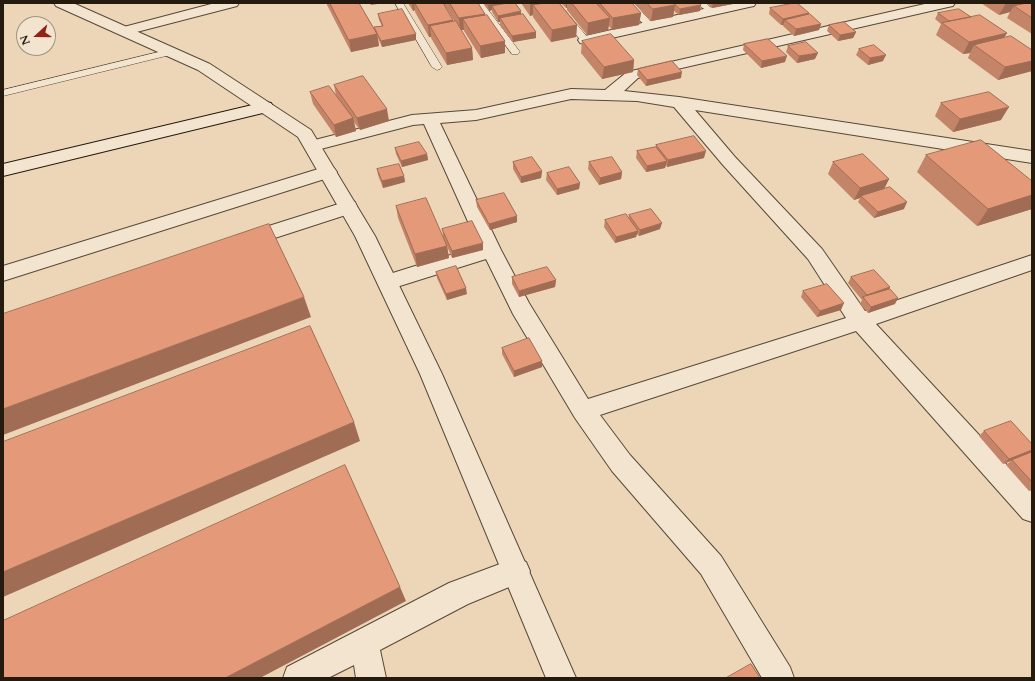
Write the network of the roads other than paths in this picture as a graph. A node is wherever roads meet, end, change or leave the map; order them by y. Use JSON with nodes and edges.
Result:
{"nodes":[{"id":1,"x":61,"y":3,"type":"edge"},
{"id":2,"x":232,"y":3,"type":"edge"},
{"id":3,"x":400,"y":3,"type":"edge"},
{"id":4,"x":479,"y":3,"type":"edge"},
{"id":5,"x":555,"y":3,"type":"edge"},
{"id":6,"x":629,"y":3,"type":"edge"},
{"id":7,"x":749,"y":3,"type":"edge"},
{"id":8,"x":948,"y":3,"type":"edge"},
{"id":9,"x":212,"y":5,"type":"edge"},
{"id":10,"x":705,"y":7,"type":"edge"},
{"id":11,"x":650,"y":25,"type":"junction"},
{"id":12,"x":125,"y":31,"type":"junction"},
{"id":13,"x":585,"y":40,"type":"joint"},
{"id":14,"x":171,"y":52,"type":"junction"},
{"id":15,"x":515,"y":52,"type":"dead end"},
{"id":16,"x":437,"y":67,"type":"dead end"},
{"id":17,"x":3,"y":93,"type":"edge"},
{"id":18,"x":609,"y":95,"type":"junction"},
{"id":19,"x":678,"y":102,"type":"junction"},
{"id":20,"x":265,"y":107,"type":"junction"},
{"id":21,"x":430,"y":119,"type":"junction"},
{"id":22,"x":313,"y":146,"type":"junction"},
{"id":23,"x":1032,"y":157,"type":"edge"},
{"id":24,"x":3,"y":170,"type":"edge"},
{"id":25,"x":328,"y":172,"type":"junction"},
{"id":26,"x":348,"y":207,"type":"junction"},
{"id":27,"x":228,"y":246,"type":"edge"},
{"id":28,"x":491,"y":250,"type":"junction"},
{"id":29,"x":1032,"y":262,"type":"edge"},
{"id":30,"x":3,"y":274,"type":"edge"},
{"id":31,"x":387,"y":282,"type":"junction"},
{"id":32,"x":860,"y":322,"type":"junction"},
{"id":33,"x":583,"y":411,"type":"junction"},
{"id":34,"x":1032,"y":510,"type":"edge"},
{"id":35,"x":516,"y":571,"type":"junction"},
{"id":36,"x":364,"y":643,"type":"junction"},
{"id":37,"x":298,"y":678,"type":"edge"},
{"id":38,"x":371,"y":678,"type":"edge"},
{"id":39,"x":561,"y":678,"type":"edge"},
{"id":40,"x":779,"y":678,"type":"edge"}],
"edges":[{"from":1,"to":12,"type":"street"},
{"from":2,"to":9,"type":"street"},
{"from":3,"to":16,"type":"lane"},
{"from":4,"to":15,"type":"lane"},
{"from":5,"to":13,"type":"lane"},
{"from":6,"to":11,"type":"lane"},
{"from":7,"to":10,"type":"street"},
{"from":8,"to":18,"type":"street"},
{"from":9,"to":12,"type":"street"},
{"from":10,"to":11,"type":"street"},
{"from":11,"to":13,"type":"street"},
{"from":12,"to":14,"type":"street"},
{"from":14,"to":17,"type":"lane"},
{"from":14,"to":20,"type":"street"},
{"from":18,"to":19,"type":"street"},
{"from":18,"to":21,"type":"street"},
{"from":19,"to":23,"type":"street"},
{"from":19,"to":32,"type":"street"},
{"from":20,"to":22,"type":"street"},
{"from":20,"to":24,"type":"street"},
{"from":21,"to":22,"type":"street"},
{"from":21,"to":28,"type":"street"},
{"from":22,"to":25,"type":"street"},
{"from":25,"to":26,"type":"street"},
{"from":25,"to":30,"type":"street"},
{"from":26,"to":27,"type":"street"},
{"from":26,"to":31,"type":"street"},
{"from":28,"to":31,"type":"street"},
{"from":28,"to":33,"type":"street"},
{"from":29,"to":32,"type":"street"},
{"from":31,"to":35,"type":"street"},
{"from":32,"to":33,"type":"street"},
{"from":32,"to":34,"type":"street"},
{"from":33,"to":40,"type":"street"},
{"from":35,"to":36,"type":"street"},
{"from":35,"to":39,"type":"street"},
{"from":36,"to":37,"type":"street"},
{"from":36,"to":38,"type":"street"}]}
